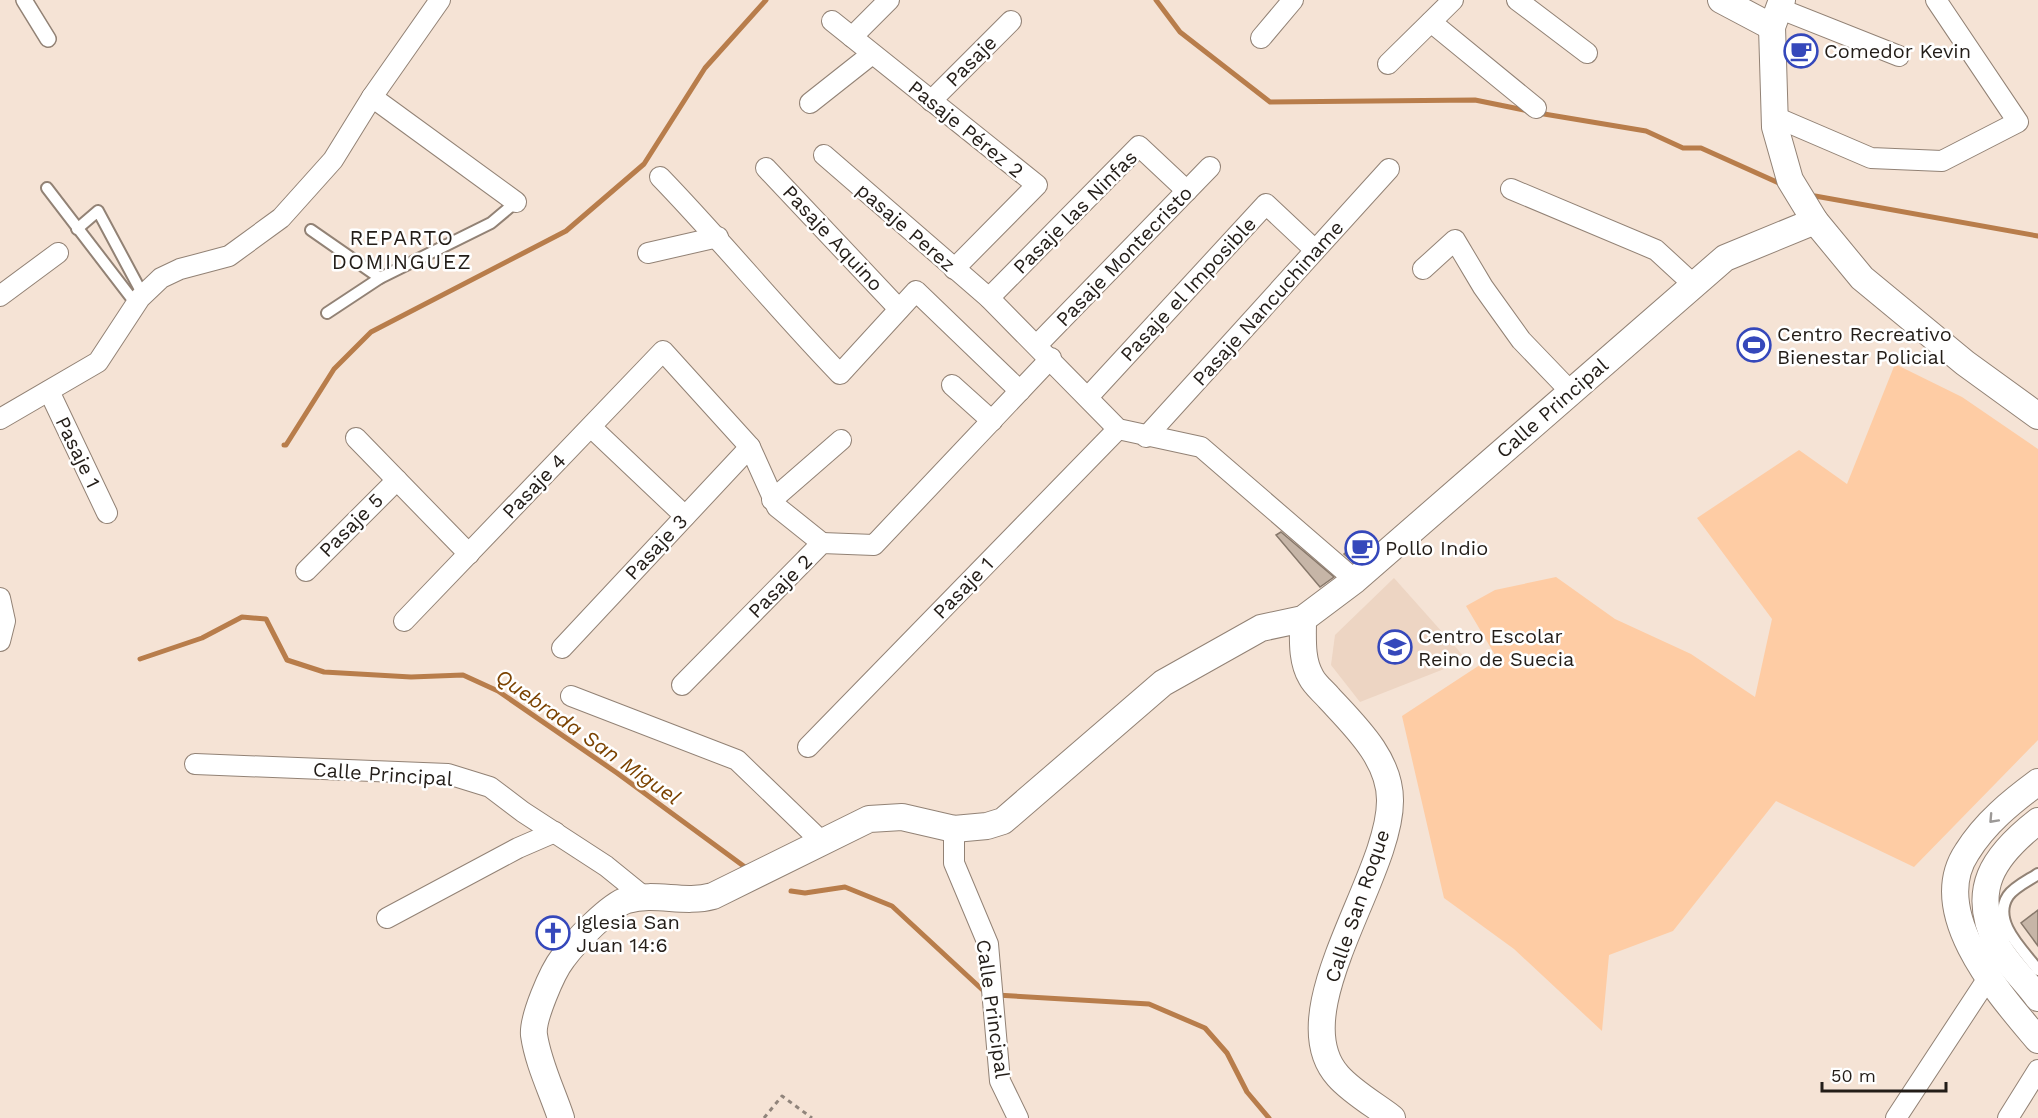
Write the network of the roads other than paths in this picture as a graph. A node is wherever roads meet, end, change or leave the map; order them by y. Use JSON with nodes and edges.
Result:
{"nodes":[{"id":1,"x":24,"y":0,"type":"edge"},
{"id":2,"x":889,"y":0,"type":"edge"},
{"id":3,"x":1293,"y":0,"type":"edge"},
{"id":4,"x":1453,"y":0,"type":"edge"},
{"id":5,"x":1517,"y":0,"type":"edge"},
{"id":6,"x":1720,"y":0,"type":"edge"},
{"id":7,"x":1936,"y":0,"type":"edge"},
{"id":8,"x":432,"y":2,"type":"edge"},
{"id":9,"x":1777,"y":12,"type":"edge"},
{"id":10,"x":832,"y":21,"type":"dead end"},
{"id":11,"x":1011,"y":21,"type":"dead end"},
{"id":12,"x":1431,"y":22,"type":"junction"},
{"id":13,"x":852,"y":38,"type":"junction"},
{"id":14,"x":1261,"y":38,"type":"dead end"},
{"id":15,"x":48,"y":39,"type":"dead end"},
{"id":16,"x":1587,"y":53,"type":"dead end"},
{"id":17,"x":872,"y":54,"type":"junction"},
{"id":18,"x":1899,"y":56,"type":"dead end"},
{"id":19,"x":1388,"y":64,"type":"dead end"},
{"id":20,"x":372,"y":97,"type":"junction"},
{"id":21,"x":931,"y":101,"type":"junction"},
{"id":22,"x":810,"y":103,"type":"dead end"},
{"id":23,"x":1536,"y":108,"type":"dead end"},
{"id":24,"x":1773,"y":116,"type":"junction"},
{"id":25,"x":824,"y":155,"type":"dead end"},
{"id":26,"x":1210,"y":167,"type":"dead end"},
{"id":27,"x":766,"y":168,"type":"dead end"},
{"id":28,"x":1389,"y":169,"type":"dead end"},
{"id":29,"x":660,"y":177,"type":"dead end"},
{"id":30,"x":47,"y":188,"type":"dead end"},
{"id":31,"x":1511,"y":189,"type":"dead end"},
{"id":32,"x":1187,"y":191,"type":"junction"},
{"id":33,"x":516,"y":202,"type":"joint"},
{"id":34,"x":1815,"y":221,"type":"junction"},
{"id":35,"x":77,"y":229,"type":"junction"},
{"id":36,"x":311,"y":230,"type":"dead end"},
{"id":37,"x":718,"y":237,"type":"junction"},
{"id":38,"x":1315,"y":250,"type":"junction"},
{"id":39,"x":58,"y":253,"type":"dead end"},
{"id":40,"x":648,"y":253,"type":"dead end"},
{"id":41,"x":954,"y":269,"type":"junction"},
{"id":42,"x":1423,"y":269,"type":"dead end"},
{"id":43,"x":380,"y":278,"type":"junction"},
{"id":44,"x":1694,"y":285,"type":"junction"},
{"id":45,"x":0,"y":296,"type":"edge"},
{"id":46,"x":989,"y":298,"type":"junction"},
{"id":47,"x":140,"y":299,"type":"junction"},
{"id":48,"x":899,"y":309,"type":"junction"},
{"id":49,"x":327,"y":313,"type":"dead end"},
{"id":50,"x":1044,"y":352,"type":"junction"},
{"id":51,"x":951,"y":385,"type":"dead end"},
{"id":52,"x":49,"y":391,"type":"junction"},
{"id":53,"x":1020,"y":391,"type":"junction"},
{"id":54,"x":1571,"y":392,"type":"junction"},
{"id":55,"x":1089,"y":396,"type":"junction"},
{"id":56,"x":2038,"y":416,"type":"edge"},
{"id":57,"x":0,"y":419,"type":"edge"},
{"id":58,"x":992,"y":421,"type":"junction"},
{"id":59,"x":591,"y":427,"type":"junction"},
{"id":60,"x":1118,"y":429,"type":"junction"},
{"id":61,"x":1146,"y":437,"type":"junction"},
{"id":62,"x":356,"y":438,"type":"dead end"},
{"id":63,"x":841,"y":440,"type":"dead end"},
{"id":64,"x":750,"y":447,"type":"junction"},
{"id":65,"x":397,"y":480,"type":"junction"},
{"id":66,"x":772,"y":500,"type":"junction"},
{"id":67,"x":107,"y":513,"type":"dead end"},
{"id":68,"x":685,"y":516,"type":"junction"},
{"id":69,"x":822,"y":543,"type":"junction"},
{"id":70,"x":469,"y":554,"type":"junction"},
{"id":71,"x":306,"y":571,"type":"dead end"},
{"id":72,"x":1355,"y":580,"type":"junction"},
{"id":73,"x":0,"y":598,"type":"edge"},
{"id":74,"x":1303,"y":619,"type":"junction"},
{"id":75,"x":405,"y":621,"type":"dead end"},
{"id":76,"x":0,"y":641,"type":"edge"},
{"id":77,"x":562,"y":648,"type":"dead end"},
{"id":78,"x":682,"y":685,"type":"dead end"},
{"id":79,"x":571,"y":696,"type":"dead end"},
{"id":80,"x":808,"y":747,"type":"dead end"},
{"id":81,"x":195,"y":764,"type":"dead end"},
{"id":82,"x":2038,"y":782,"type":"edge"},
{"id":83,"x":2038,"y":821,"type":"edge"},
{"id":84,"x":954,"y":830,"type":"junction"},
{"id":85,"x":555,"y":832,"type":"junction"},
{"id":86,"x":821,"y":841,"type":"junction"},
{"id":87,"x":2038,"y":874,"type":"edge"},
{"id":88,"x":643,"y":896,"type":"junction"},
{"id":89,"x":387,"y":918,"type":"dead end"},
{"id":90,"x":1988,"y":978,"type":"junction"},
{"id":91,"x":2036,"y":986,"type":"edge"},
{"id":92,"x":2012,"y":1009,"type":"junction"},
{"id":93,"x":2038,"y":1040,"type":"edge"},
{"id":94,"x":2038,"y":1070,"type":"edge"},
{"id":95,"x":561,"y":1118,"type":"edge"},
{"id":96,"x":1018,"y":1118,"type":"edge"},
{"id":97,"x":1392,"y":1118,"type":"edge"},
{"id":98,"x":1896,"y":1118,"type":"edge"},
{"id":99,"x":2008,"y":1118,"type":"edge"}],
"edges":[{"from":1,"to":15,"type":"street"},
{"from":2,"to":13,"type":"street"},
{"from":3,"to":14,"type":"street"},
{"from":4,"to":12,"type":"street"},
{"from":5,"to":16,"type":"street"},
{"from":6,"to":9,"type":"street"},
{"from":7,"to":24,"type":"street"},
{"from":8,"to":20,"type":"street"},
{"from":9,"to":18,"type":"street"},
{"from":9,"to":24,"type":"street"},
{"from":10,"to":13,"type":"street","name":"Pasaje Pérez 2"},
{"from":11,"to":21,"type":"street","name":"Pasaje"},
{"from":12,"to":19,"type":"street"},
{"from":12,"to":23,"type":"street"},
{"from":13,"to":17,"type":"street","name":"Pasaje Pérez 2"},
{"from":17,"to":21,"type":"street","name":"Pasaje Pérez 2"},
{"from":17,"to":22,"type":"street"},
{"from":20,"to":33,"type":"street"},
{"from":20,"to":47,"type":"street"},
{"from":21,"to":41,"type":"street","name":"Pasaje Pérez 2"},
{"from":24,"to":34,"type":"street"},
{"from":25,"to":41,"type":"street","name":"pasaje Perez"},
{"from":26,"to":32,"type":"street","name":"Pasaje Montecristo"},
{"from":27,"to":48,"type":"street","name":"Pasaje Aquino"},
{"from":28,"to":38,"type":"street","name":"Pasaje Nancuchiname"},
{"from":29,"to":37,"type":"street"},
{"from":30,"to":35,"type":"lane"},
{"from":31,"to":44,"type":"street"},
{"from":32,"to":46,"type":"street","name":"Pasaje las Ninfas"},
{"from":32,"to":50,"type":"street","name":"Pasaje Montecristo"},
{"from":33,"to":43,"type":"lane"},
{"from":34,"to":44,"type":"street","name":"Calle Principal"},
{"from":34,"to":56,"type":"street"},
{"from":35,"to":47,"type":"lane"},
{"from":35,"to":47,"type":"lane"},
{"from":36,"to":43,"type":"lane"},
{"from":37,"to":40,"type":"street"},
{"from":37,"to":48,"type":"street"},
{"from":38,"to":55,"type":"street","name":"Pasaje el Imposible"},
{"from":38,"to":61,"type":"street","name":"Pasaje Nancuchiname"},
{"from":39,"to":45,"type":"street"},
{"from":41,"to":46,"type":"street","name":"pasaje Perez"},
{"from":42,"to":54,"type":"street"},
{"from":43,"to":49,"type":"lane"},
{"from":44,"to":54,"type":"street","name":"Calle Principal"},
{"from":46,"to":50,"type":"street","name":"pasaje Perez"},
{"from":47,"to":52,"type":"street"},
{"from":48,"to":53,"type":"street"},
{"from":50,"to":53,"type":"street","name":"Pasaje 2"},
{"from":50,"to":55,"type":"street","name":"pasaje Perez"},
{"from":51,"to":58,"type":"street"},
{"from":52,"to":57,"type":"street"},
{"from":52,"to":67,"type":"street","name":"Pasaje 1"},
{"from":53,"to":58,"type":"street","name":"Pasaje 2"},
{"from":54,"to":72,"type":"street","name":"Calle Principal"},
{"from":55,"to":60,"type":"street","name":"pasaje Perez"},
{"from":58,"to":69,"type":"street","name":"Pasaje 2"},
{"from":59,"to":64,"type":"street","name":"Pasaje 4"},
{"from":59,"to":68,"type":"street"},
{"from":59,"to":70,"type":"street","name":"Pasaje 4"},
{"from":60,"to":61,"type":"street"},
{"from":60,"to":80,"type":"street","name":"Pasaje 1"},
{"from":61,"to":72,"type":"street"},
{"from":62,"to":65,"type":"street"},
{"from":63,"to":66,"type":"street"},
{"from":64,"to":66,"type":"street"},
{"from":64,"to":68,"type":"street","name":"Pasaje 3"},
{"from":65,"to":70,"type":"street"},
{"from":65,"to":71,"type":"street","name":"Pasaje 5"},
{"from":66,"to":69,"type":"street"},
{"from":68,"to":77,"type":"street","name":"Pasaje 3"},
{"from":69,"to":78,"type":"street","name":"Pasaje 2"},
{"from":70,"to":75,"type":"street","name":"Pasaje 4"},
{"from":72,"to":74,"type":"street","name":"Calle Principal"},
{"from":73,"to":76,"type":"street"},
{"from":74,"to":84,"type":"street"},
{"from":74,"to":97,"type":"street","name":"Calle San Roque"},
{"from":79,"to":86,"type":"street"},
{"from":81,"to":85,"type":"street","name":"Calle Principal"},
{"from":82,"to":90,"type":"street","one_way":true},
{"from":83,"to":91,"type":"street"},
{"from":84,"to":86,"type":"street"},
{"from":84,"to":96,"type":"street","name":"Calle Principal"},
{"from":85,"to":88,"type":"street","name":"Calle Principal"},
{"from":85,"to":89,"type":"street"},
{"from":86,"to":88,"type":"street"},
{"from":87,"to":91,"type":"lane"},
{"from":88,"to":95,"type":"street"},
{"from":90,"to":92,"type":"street"},
{"from":90,"to":98,"type":"street"},
{"from":91,"to":92,"type":"street"},
{"from":92,"to":93,"type":"street"},
{"from":94,"to":99,"type":"street"}]}
